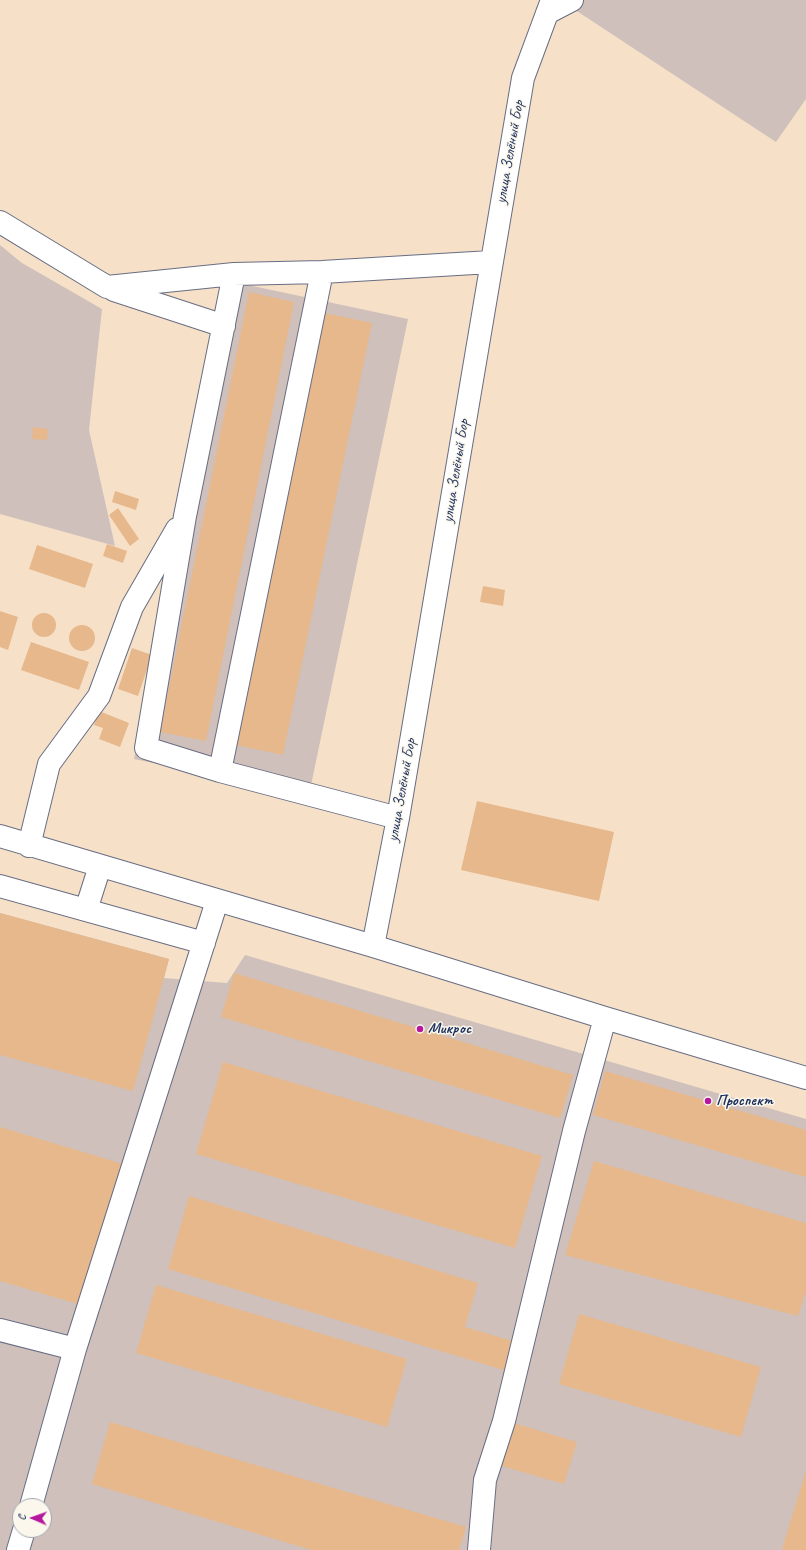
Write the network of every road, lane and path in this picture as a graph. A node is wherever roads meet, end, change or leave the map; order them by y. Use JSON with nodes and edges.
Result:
{"nodes":[{"id":1,"x":572,"y":0,"type":"edge"},
{"id":2,"x":550,"y":7,"type":"edge"},
{"id":3,"x":0,"y":222,"type":"edge"},
{"id":4,"x":491,"y":262,"type":"junction"},
{"id":5,"x":322,"y":272,"type":"junction"},
{"id":6,"x":234,"y":274,"type":"junction"},
{"id":7,"x":107,"y":288,"type":"junction"},
{"id":8,"x":224,"y":326,"type":"junction"},
{"id":9,"x":185,"y":516,"type":"junction"},
{"id":10,"x":220,"y":771,"type":"junction"},
{"id":11,"x":398,"y":818,"type":"junction"},
{"id":12,"x":0,"y":836,"type":"edge"},
{"id":13,"x":29,"y":846,"type":"junction"},
{"id":14,"x":100,"y":866,"type":"junction"},
{"id":15,"x":0,"y":886,"type":"edge"},
{"id":16,"x":217,"y":901,"type":"junction"},
{"id":17,"x":86,"y":910,"type":"junction"},
{"id":18,"x":204,"y":943,"type":"junction"},
{"id":19,"x":373,"y":946,"type":"junction"},
{"id":20,"x":605,"y":1018,"type":"junction"},
{"id":21,"x":806,"y":1078,"type":"edge"},
{"id":22,"x":0,"y":1330,"type":"edge"},
{"id":23,"x":75,"y":1349,"type":"junction"},
{"id":24,"x":33,"y":1498,"type":"edge"},
{"id":25,"x":22,"y":1538,"type":"edge"},
{"id":26,"x":18,"y":1550,"type":"edge"},
{"id":27,"x":479,"y":1550,"type":"edge"}],
"edges":[{"from":1,"to":2,"type":"street"},
{"from":2,"to":4,"type":"street","name":"улица Зелёный Бор"},
{"from":3,"to":7,"type":"street"},
{"from":4,"to":5,"type":"street"},
{"from":4,"to":11,"type":"street","name":"улица Зелёный Бор"},
{"from":5,"to":6,"type":"street"},
{"from":5,"to":10,"type":"street"},
{"from":6,"to":7,"type":"street"},
{"from":6,"to":8,"type":"street"},
{"from":7,"to":8,"type":"street"},
{"from":8,"to":9,"type":"street"},
{"from":9,"to":10,"type":"street"},
{"from":9,"to":13,"type":"street"},
{"from":10,"to":11,"type":"street"},
{"from":11,"to":19,"type":"street","name":"улица Зелёный Бор"},
{"from":12,"to":13,"type":"street"},
{"from":13,"to":14,"type":"street"},
{"from":14,"to":16,"type":"street"},
{"from":14,"to":17,"type":"street"},
{"from":15,"to":17,"type":"street"},
{"from":16,"to":18,"type":"street"},
{"from":16,"to":19,"type":"street"},
{"from":17,"to":18,"type":"street"},
{"from":18,"to":23,"type":"street"},
{"from":19,"to":20,"type":"street"},
{"from":20,"to":21,"type":"street"},
{"from":20,"to":27,"type":"street"},
{"from":22,"to":23,"type":"street"},
{"from":23,"to":24,"type":"street"},
{"from":25,"to":26,"type":"street"}]}
